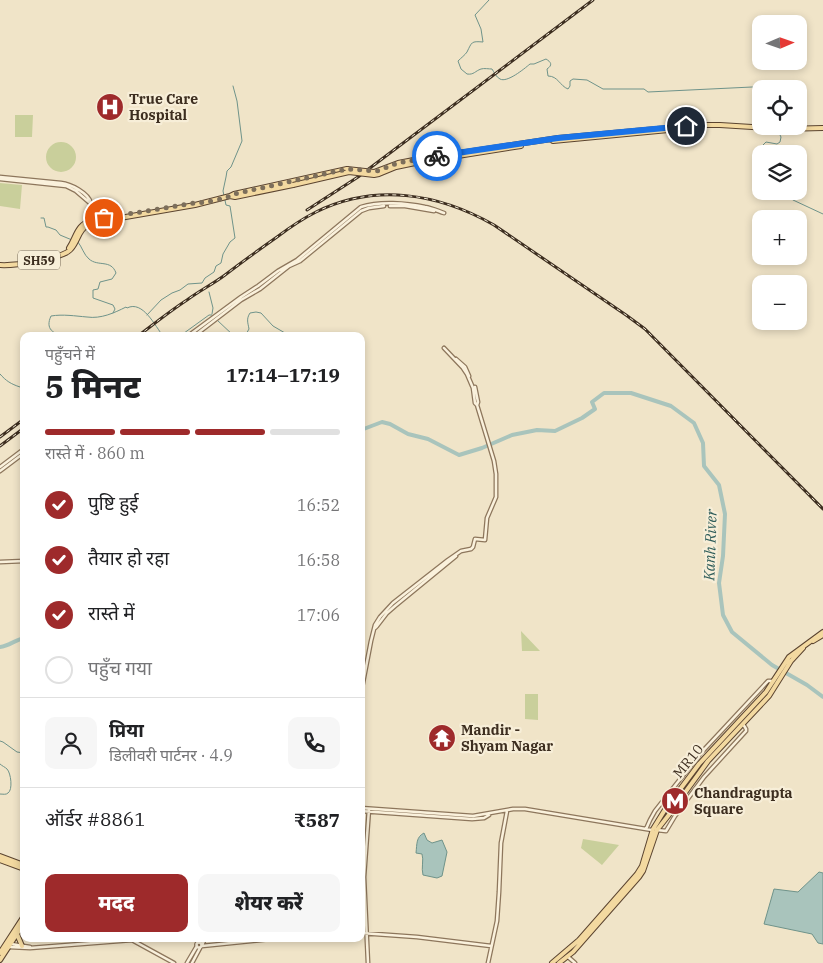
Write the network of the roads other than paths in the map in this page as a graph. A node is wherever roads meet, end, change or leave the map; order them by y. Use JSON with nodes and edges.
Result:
{"nodes":[{"id":1,"x":823,"y":129,"type":"edge"},
{"id":2,"x":455,"y":155,"type":"junction"},
{"id":3,"x":419,"y":160,"type":"junction"},
{"id":4,"x":0,"y":178,"type":"edge"},
{"id":5,"x":238,"y":194,"type":"junction"},
{"id":6,"x":444,"y":213,"type":"dead end"},
{"id":7,"x":91,"y":222,"type":"junction"},
{"id":8,"x":0,"y":264,"type":"edge"},
{"id":9,"x":205,"y":326,"type":"junction"},
{"id":10,"x":195,"y":332,"type":"edge"},
{"id":11,"x":198,"y":332,"type":"edge"},
{"id":12,"x":445,"y":348,"type":"dead end"},
{"id":13,"x":20,"y":451,"type":"edge"},
{"id":14,"x":20,"y":456,"type":"edge"},
{"id":15,"x":0,"y":467,"type":"edge"},
{"id":16,"x":0,"y":471,"type":"edge"},
{"id":17,"x":20,"y":561,"type":"edge"},
{"id":18,"x":0,"y":562,"type":"edge"},
{"id":19,"x":823,"y":633,"type":"edge"},
{"id":20,"x":365,"y":672,"type":"edge"},
{"id":21,"x":776,"y":680,"type":"junction"},
{"id":22,"x":743,"y":724,"type":"junction"},
{"id":23,"x":365,"y":810,"type":"edge"},
{"id":24,"x":369,"y":810,"type":"junction"},
{"id":25,"x":507,"y":810,"type":"junction"},
{"id":26,"x":646,"y":829,"type":"junction"},
{"id":27,"x":655,"y":830,"type":"junction"},
{"id":28,"x":0,"y":858,"type":"edge"},
{"id":29,"x":365,"y":864,"type":"edge"},
{"id":30,"x":20,"y":866,"type":"edge"},
{"id":31,"x":365,"y":906,"type":"edge"},
{"id":32,"x":20,"y":923,"type":"edge"},
{"id":33,"x":20,"y":929,"type":"edge"},
{"id":34,"x":17,"y":934,"type":"junction"},
{"id":35,"x":366,"y":934,"type":"junction"},
{"id":36,"x":20,"y":941,"type":"edge"},
{"id":37,"x":20,"y":942,"type":"edge"},
{"id":38,"x":107,"y":942,"type":"edge"},
{"id":39,"x":136,"y":942,"type":"edge"},
{"id":40,"x":200,"y":942,"type":"edge"},
{"id":41,"x":203,"y":942,"type":"edge"},
{"id":42,"x":240,"y":942,"type":"edge"},
{"id":43,"x":8,"y":944,"type":"junction"},
{"id":44,"x":22,"y":946,"type":"junction"},
{"id":45,"x":200,"y":946,"type":"junction"},
{"id":46,"x":491,"y":946,"type":"junction"},
{"id":47,"x":32,"y":948,"type":"junction"},
{"id":48,"x":0,"y":952,"type":"edge"},
{"id":49,"x":566,"y":955,"type":"junction"},
{"id":50,"x":0,"y":960,"type":"edge"},
{"id":51,"x":174,"y":963,"type":"edge"},
{"id":52,"x":187,"y":963,"type":"edge"},
{"id":53,"x":192,"y":963,"type":"edge"},
{"id":54,"x":368,"y":963,"type":"edge"},
{"id":55,"x":488,"y":963,"type":"edge"},
{"id":56,"x":552,"y":963,"type":"edge"},
{"id":57,"x":559,"y":963,"type":"edge"},
{"id":58,"x":575,"y":963,"type":"edge"}],
"edges":[{"from":1,"to":2,"type":"main road"},
{"from":2,"to":3,"type":"main road"},
{"from":2,"to":3,"type":"main road"},
{"from":3,"to":5,"type":"main road","bridge":true},
{"from":3,"to":5,"type":"main road","bridge":true},
{"from":4,"to":7,"type":"street"},
{"from":5,"to":7,"type":"main road"},
{"from":6,"to":9,"type":"street"},
{"from":7,"to":8,"type":"main road","number":"SH59"},
{"from":9,"to":10,"type":"street"},
{"from":9,"to":11,"type":"street"},
{"from":12,"to":20,"type":"street"},
{"from":13,"to":15,"type":"street"},
{"from":14,"to":16,"type":"street"},
{"from":17,"to":18,"type":"street"},
{"from":19,"to":21,"type":"main road","name":"MR10"},
{"from":21,"to":22,"type":"main road","name":"MR10"},
{"from":21,"to":26,"type":"street"},
{"from":21,"to":27,"type":"main road","name":"MR10"},
{"from":22,"to":27,"type":"main road","name":"MR10"},
{"from":22,"to":27,"type":"street"},
{"from":23,"to":24,"type":"street"},
{"from":24,"to":25,"type":"street"},
{"from":24,"to":29,"type":"street"},
{"from":25,"to":26,"type":"street"},
{"from":25,"to":46,"type":"street"},
{"from":26,"to":27,"type":"street"},
{"from":27,"to":49,"type":"main road","name":"MR10"},
{"from":28,"to":30,"type":"main road"},
{"from":31,"to":35,"type":"street"},
{"from":32,"to":43,"type":"main road"},
{"from":33,"to":34,"type":"main road"},
{"from":34,"to":36,"type":"main road"},
{"from":34,"to":43,"type":"main road"},
{"from":35,"to":46,"type":"street"},
{"from":35,"to":54,"type":"street"},
{"from":37,"to":44,"type":"main road"},
{"from":38,"to":47,"type":"street"},
{"from":39,"to":51,"type":"street"},
{"from":40,"to":45,"type":"street"},
{"from":41,"to":45,"type":"street"},
{"from":42,"to":45,"type":"street"},
{"from":43,"to":44,"type":"street"},
{"from":43,"to":47,"type":"street"},
{"from":43,"to":48,"type":"main road"},
{"from":43,"to":50,"type":"main road"},
{"from":44,"to":47,"type":"street"},
{"from":45,"to":52,"type":"street"},
{"from":45,"to":53,"type":"street"},
{"from":46,"to":55,"type":"street"},
{"from":49,"to":56,"type":"main road","name":"MR10"},
{"from":49,"to":57,"type":"main road","name":"MR10"},
{"from":49,"to":58,"type":"street"}]}
